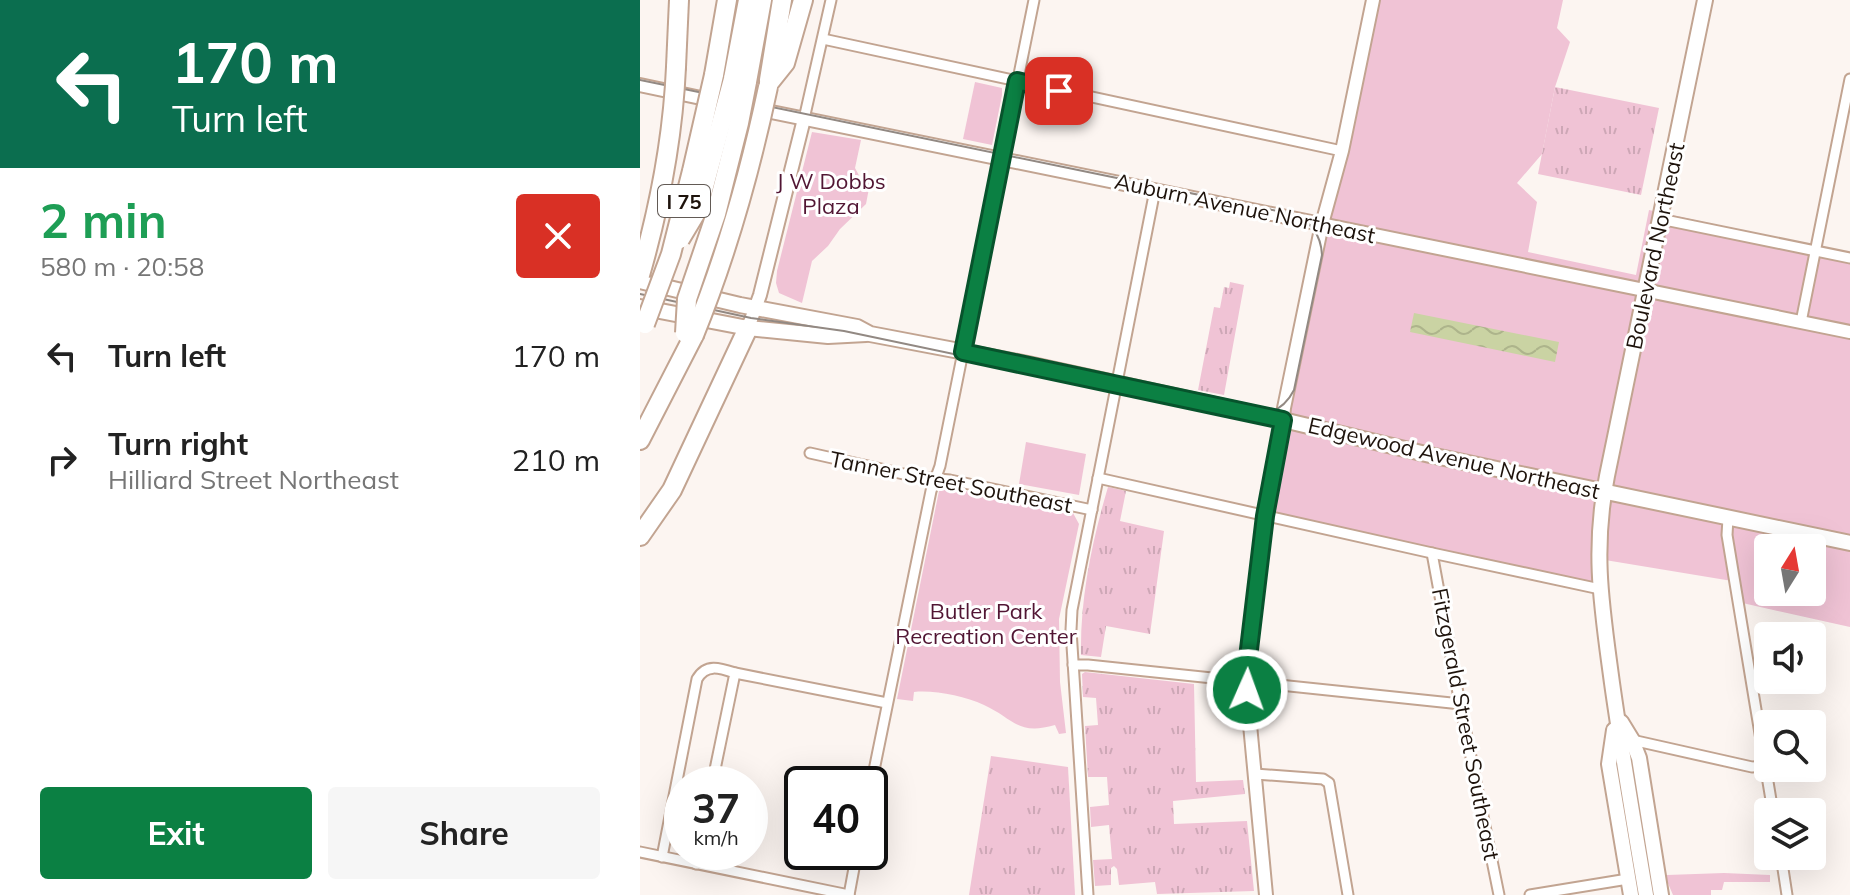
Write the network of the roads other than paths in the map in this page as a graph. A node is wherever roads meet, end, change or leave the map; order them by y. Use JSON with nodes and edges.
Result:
{"nodes":[{"id":1,"x":679,"y":0,"type":"edge"},
{"id":2,"x":727,"y":0,"type":"edge"},
{"id":3,"x":748,"y":0,"type":"edge"},
{"id":4,"x":762,"y":0,"type":"edge"},
{"id":5,"x":782,"y":0,"type":"edge"},
{"id":6,"x":803,"y":0,"type":"edge"},
{"id":7,"x":831,"y":0,"type":"edge"},
{"id":8,"x":1034,"y":0,"type":"edge"},
{"id":9,"x":1373,"y":0,"type":"edge"},
{"id":10,"x":1705,"y":0,"type":"edge"},
{"id":11,"x":823,"y":39,"type":"junction"},
{"id":12,"x":1850,"y":79,"type":"edge"},
{"id":13,"x":740,"y":80,"type":"junction"},
{"id":14,"x":1017,"y":81,"type":"junction"},
{"id":15,"x":640,"y":85,"type":"edge"},
{"id":16,"x":768,"y":85,"type":"junction"},
{"id":17,"x":804,"y":119,"type":"junction"},
{"id":18,"x":1342,"y":151,"type":"junction"},
{"id":19,"x":1002,"y":159,"type":"junction"},
{"id":20,"x":1155,"y":190,"type":"junction"},
{"id":21,"x":1660,"y":219,"type":"junction"},
{"id":22,"x":1322,"y":224,"type":"junction"},
{"id":23,"x":1815,"y":251,"type":"junction"},
{"id":24,"x":671,"y":254,"type":"junction"},
{"id":25,"x":1850,"y":258,"type":"edge"},
{"id":26,"x":641,"y":280,"type":"edge"},
{"id":27,"x":1645,"y":290,"type":"junction"},
{"id":28,"x":755,"y":307,"type":"junction"},
{"id":29,"x":642,"y":322,"type":"edge"},
{"id":30,"x":1801,"y":322,"type":"junction"},
{"id":31,"x":748,"y":328,"type":"junction"},
{"id":32,"x":1850,"y":332,"type":"edge"},
{"id":33,"x":689,"y":334,"type":"junction"},
{"id":34,"x":870,"y":334,"type":"junction"},
{"id":35,"x":963,"y":352,"type":"junction"},
{"id":36,"x":1116,"y":384,"type":"junction"},
{"id":37,"x":1283,"y":420,"type":"junction"},
{"id":38,"x":640,"y":440,"type":"edge"},
{"id":39,"x":810,"y":453,"type":"dead end"},
{"id":40,"x":1098,"y":478,"type":"junction"},
{"id":41,"x":935,"y":479,"type":"junction"},
{"id":42,"x":1604,"y":492,"type":"junction"},
{"id":43,"x":1092,"y":510,"type":"junction"},
{"id":44,"x":1265,"y":516,"type":"junction"},
{"id":45,"x":1728,"y":518,"type":"junction"},
{"id":46,"x":640,"y":536,"type":"edge"},
{"id":47,"x":1850,"y":543,"type":"edge"},
{"id":48,"x":1432,"y":553,"type":"junction"},
{"id":49,"x":1600,"y":589,"type":"junction"},
{"id":50,"x":1073,"y":665,"type":"junction"},
{"id":51,"x":735,"y":673,"type":"junction"},
{"id":52,"x":1246,"y":682,"type":"junction"},
{"id":53,"x":887,"y":703,"type":"junction"},
{"id":54,"x":1461,"y":704,"type":"junction"},
{"id":55,"x":1757,"y":710,"type":"edge"},
{"id":56,"x":1616,"y":714,"type":"junction"},
{"id":57,"x":1632,"y":740,"type":"junction"},
{"id":58,"x":716,"y":766,"type":"edge"},
{"id":59,"x":875,"y":766,"type":"edge"},
{"id":60,"x":1754,"y":767,"type":"edge"},
{"id":61,"x":1255,"y":774,"type":"junction"},
{"id":62,"x":640,"y":852,"type":"edge"},
{"id":63,"x":662,"y":857,"type":"joint"},
{"id":64,"x":726,"y":870,"type":"edge"},
{"id":65,"x":854,"y":870,"type":"edge"},
{"id":66,"x":1783,"y":870,"type":"edge"},
{"id":67,"x":1628,"y":879,"type":"junction"},
{"id":68,"x":849,"y":895,"type":"edge"},
{"id":69,"x":1088,"y":895,"type":"edge"},
{"id":70,"x":1266,"y":895,"type":"edge"},
{"id":71,"x":1348,"y":895,"type":"edge"},
{"id":72,"x":1499,"y":895,"type":"edge"},
{"id":73,"x":1530,"y":895,"type":"edge"},
{"id":74,"x":1631,"y":895,"type":"edge"},
{"id":75,"x":1646,"y":895,"type":"edge"},
{"id":76,"x":1661,"y":895,"type":"edge"},
{"id":77,"x":1787,"y":895,"type":"edge"}],
"edges":[{"from":1,"to":26,"type":"highway","bridge":true},
{"from":2,"to":24,"type":"highway","number":"I 75","bridge":true},
{"from":3,"to":13,"type":"highway"},
{"from":4,"to":13,"type":"highway"},
{"from":5,"to":16,"type":"highway","number":"I 75"},
{"from":6,"to":16,"type":"highway"},
{"from":7,"to":11,"type":"street"},
{"from":8,"to":14,"type":"street"},
{"from":9,"to":18,"type":"street"},
{"from":10,"to":21,"type":"main road","name":"Boulevard Northeast"},
{"from":11,"to":14,"type":"street"},
{"from":11,"to":17,"type":"street"},
{"from":12,"to":23,"type":"street"},
{"from":13,"to":24,"type":"highway","bridge":true},
{"from":13,"to":33,"type":"highway","bridge":true},
{"from":14,"to":18,"type":"street"},
{"from":14,"to":19,"type":"street"},
{"from":15,"to":17,"type":"street","name":"Auburn Avenue Northeast"},
{"from":16,"to":33,"type":"highway","number":"I 75","bridge":true},
{"from":17,"to":19,"type":"street","name":"Auburn Avenue Northeast"},
{"from":17,"to":28,"type":"street"},
{"from":18,"to":22,"type":"street"},
{"from":19,"to":20,"type":"street","name":"Auburn Avenue Northeast"},
{"from":19,"to":35,"type":"street"},
{"from":20,"to":22,"type":"street","name":"Auburn Avenue Northeast"},
{"from":20,"to":36,"type":"street"},
{"from":21,"to":23,"type":"street"},
{"from":21,"to":27,"type":"main road","name":"Boulevard Northeast"},
{"from":22,"to":27,"type":"street","name":"Auburn Avenue Northeast"},
{"from":22,"to":37,"type":"street"},
{"from":23,"to":25,"type":"street"},
{"from":23,"to":30,"type":"street"},
{"from":24,"to":29,"type":"highway","number":"I 75","bridge":true},
{"from":26,"to":28,"type":"main road","name":"Edgewood Avenue Northeast"},
{"from":27,"to":30,"type":"street","name":"Auburn Avenue Northeast"},
{"from":27,"to":42,"type":"main road","name":"Boulevard Northeast"},
{"from":28,"to":31,"type":"street"},
{"from":28,"to":34,"type":"main road","name":"Edgewood Avenue Northeast"},
{"from":29,"to":31,"type":"main road","name":"Edgewood Avenue Northeast"},
{"from":30,"to":32,"type":"street","name":"Auburn Avenue Northeast"},
{"from":31,"to":34,"type":"main road","name":"Edgewood Avenue Northeast"},
{"from":31,"to":46,"type":"highway"},
{"from":33,"to":38,"type":"highway"},
{"from":34,"to":35,"type":"main road","name":"Edgewood Avenue Northeast"},
{"from":35,"to":36,"type":"main road","name":"Edgewood Avenue Northeast"},
{"from":35,"to":41,"type":"street"},
{"from":36,"to":37,"type":"main road","name":"Edgewood Avenue Northeast"},
{"from":36,"to":40,"type":"street"},
{"from":37,"to":42,"type":"main road","name":"Edgewood Avenue Northeast"},
{"from":37,"to":44,"type":"street"},
{"from":39,"to":41,"type":"street","name":"Tanner Street Southeast"},
{"from":40,"to":43,"type":"street"},
{"from":40,"to":44,"type":"street"},
{"from":41,"to":43,"type":"street","name":"Tanner Street Southeast"},
{"from":41,"to":53,"type":"street"},
{"from":42,"to":45,"type":"main road","name":"Edgewood Avenue Northeast"},
{"from":42,"to":49,"type":"main road","name":"Boulevard Northeast"},
{"from":43,"to":50,"type":"street"},
{"from":44,"to":48,"type":"street"},
{"from":44,"to":52,"type":"street"},
{"from":45,"to":47,"type":"main road","name":"Edgewood Avenue Northeast"},
{"from":45,"to":55,"type":"street"},
{"from":48,"to":49,"type":"street"},
{"from":48,"to":54,"type":"street","name":"Fitzgerald Street Southeast"},
{"from":49,"to":56,"type":"main road","name":"Boulevard Northeast"},
{"from":50,"to":52,"type":"street"},
{"from":50,"to":69,"type":"street"},
{"from":51,"to":53,"type":"street"},
{"from":51,"to":58,"type":"street"},
{"from":51,"to":63,"type":"street"},
{"from":52,"to":54,"type":"street"},
{"from":52,"to":61,"type":"street"},
{"from":53,"to":59,"type":"street"},
{"from":54,"to":72,"type":"street","name":"Fitzgerald Street Southeast"},
{"from":56,"to":57,"type":"main road"},
{"from":56,"to":67,"type":"main road"},
{"from":56,"to":75,"type":"main road"},
{"from":57,"to":60,"type":"street"},
{"from":57,"to":76,"type":"main road"},
{"from":61,"to":70,"type":"street"},
{"from":61,"to":71,"type":"street"},
{"from":62,"to":63,"type":"street"},
{"from":64,"to":68,"type":"street"},
{"from":65,"to":68,"type":"street"},
{"from":66,"to":77,"type":"street"},
{"from":67,"to":73,"type":"street"},
{"from":67,"to":74,"type":"main road"}]}
